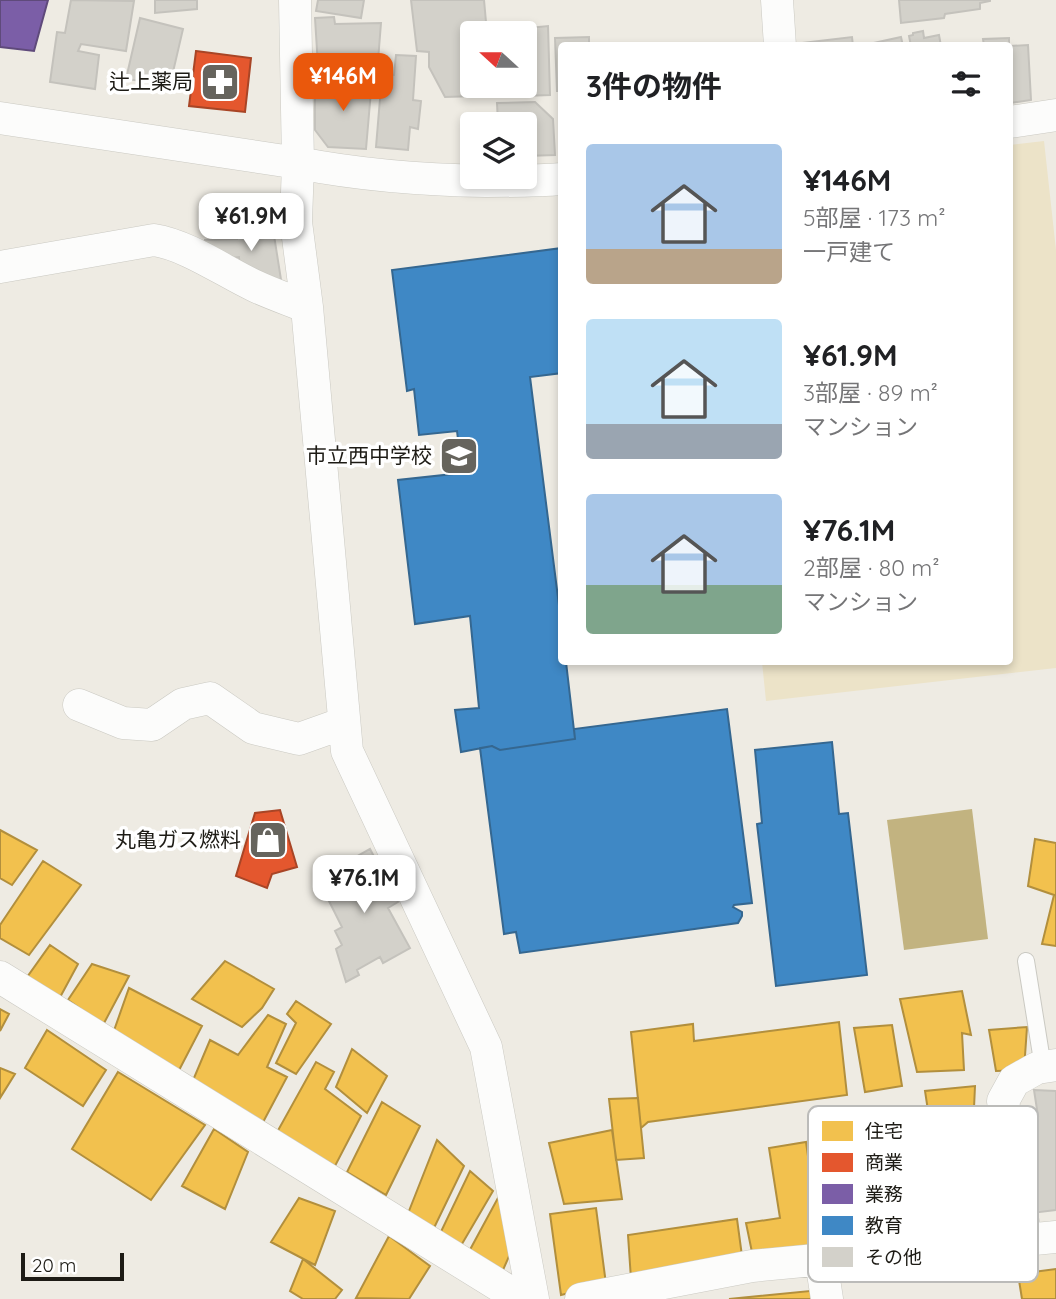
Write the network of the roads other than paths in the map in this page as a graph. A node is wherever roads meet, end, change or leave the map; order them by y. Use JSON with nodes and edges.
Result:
{"nodes":[{"id":1,"x":295,"y":0,"type":"edge"},
{"id":2,"x":777,"y":0,"type":"edge"},
{"id":3,"x":780,"y":42,"type":"edge"},
{"id":4,"x":1056,"y":115,"type":"edge"},
{"id":5,"x":0,"y":118,"type":"edge"},
{"id":6,"x":1013,"y":122,"type":"edge"},
{"id":7,"x":298,"y":163,"type":"junction"},
{"id":8,"x":558,"y":179,"type":"edge"},
{"id":9,"x":0,"y":267,"type":"edge"},
{"id":10,"x":307,"y":307,"type":"junction"},
{"id":11,"x":79,"y":705,"type":"dead end"},
{"id":12,"x":344,"y":723,"type":"junction"},
{"id":13,"x":1026,"y":961,"type":"dead end"},
{"id":14,"x":0,"y":977,"type":"edge"},
{"id":15,"x":1049,"y":1066,"type":"edge"},
{"id":16,"x":1004,"y":1106,"type":"edge"},
{"id":17,"x":808,"y":1261,"type":"edge"},
{"id":18,"x":521,"y":1299,"type":"edge"},
{"id":19,"x":533,"y":1299,"type":"edge"},
{"id":20,"x":581,"y":1299,"type":"edge"}],
"edges":[{"from":1,"to":7,"type":"street"},
{"from":2,"to":3,"type":"street"},
{"from":4,"to":6,"type":"street"},
{"from":5,"to":7,"type":"street"},
{"from":7,"to":8,"type":"street"},
{"from":7,"to":10,"type":"street"},
{"from":9,"to":10,"type":"street"},
{"from":10,"to":12,"type":"street"},
{"from":11,"to":12,"type":"street"},
{"from":12,"to":19,"type":"street"},
{"from":13,"to":15,"type":"lane"},
{"from":14,"to":18,"type":"street"},
{"from":15,"to":16,"type":"street"},
{"from":17,"to":20,"type":"street"}]}
